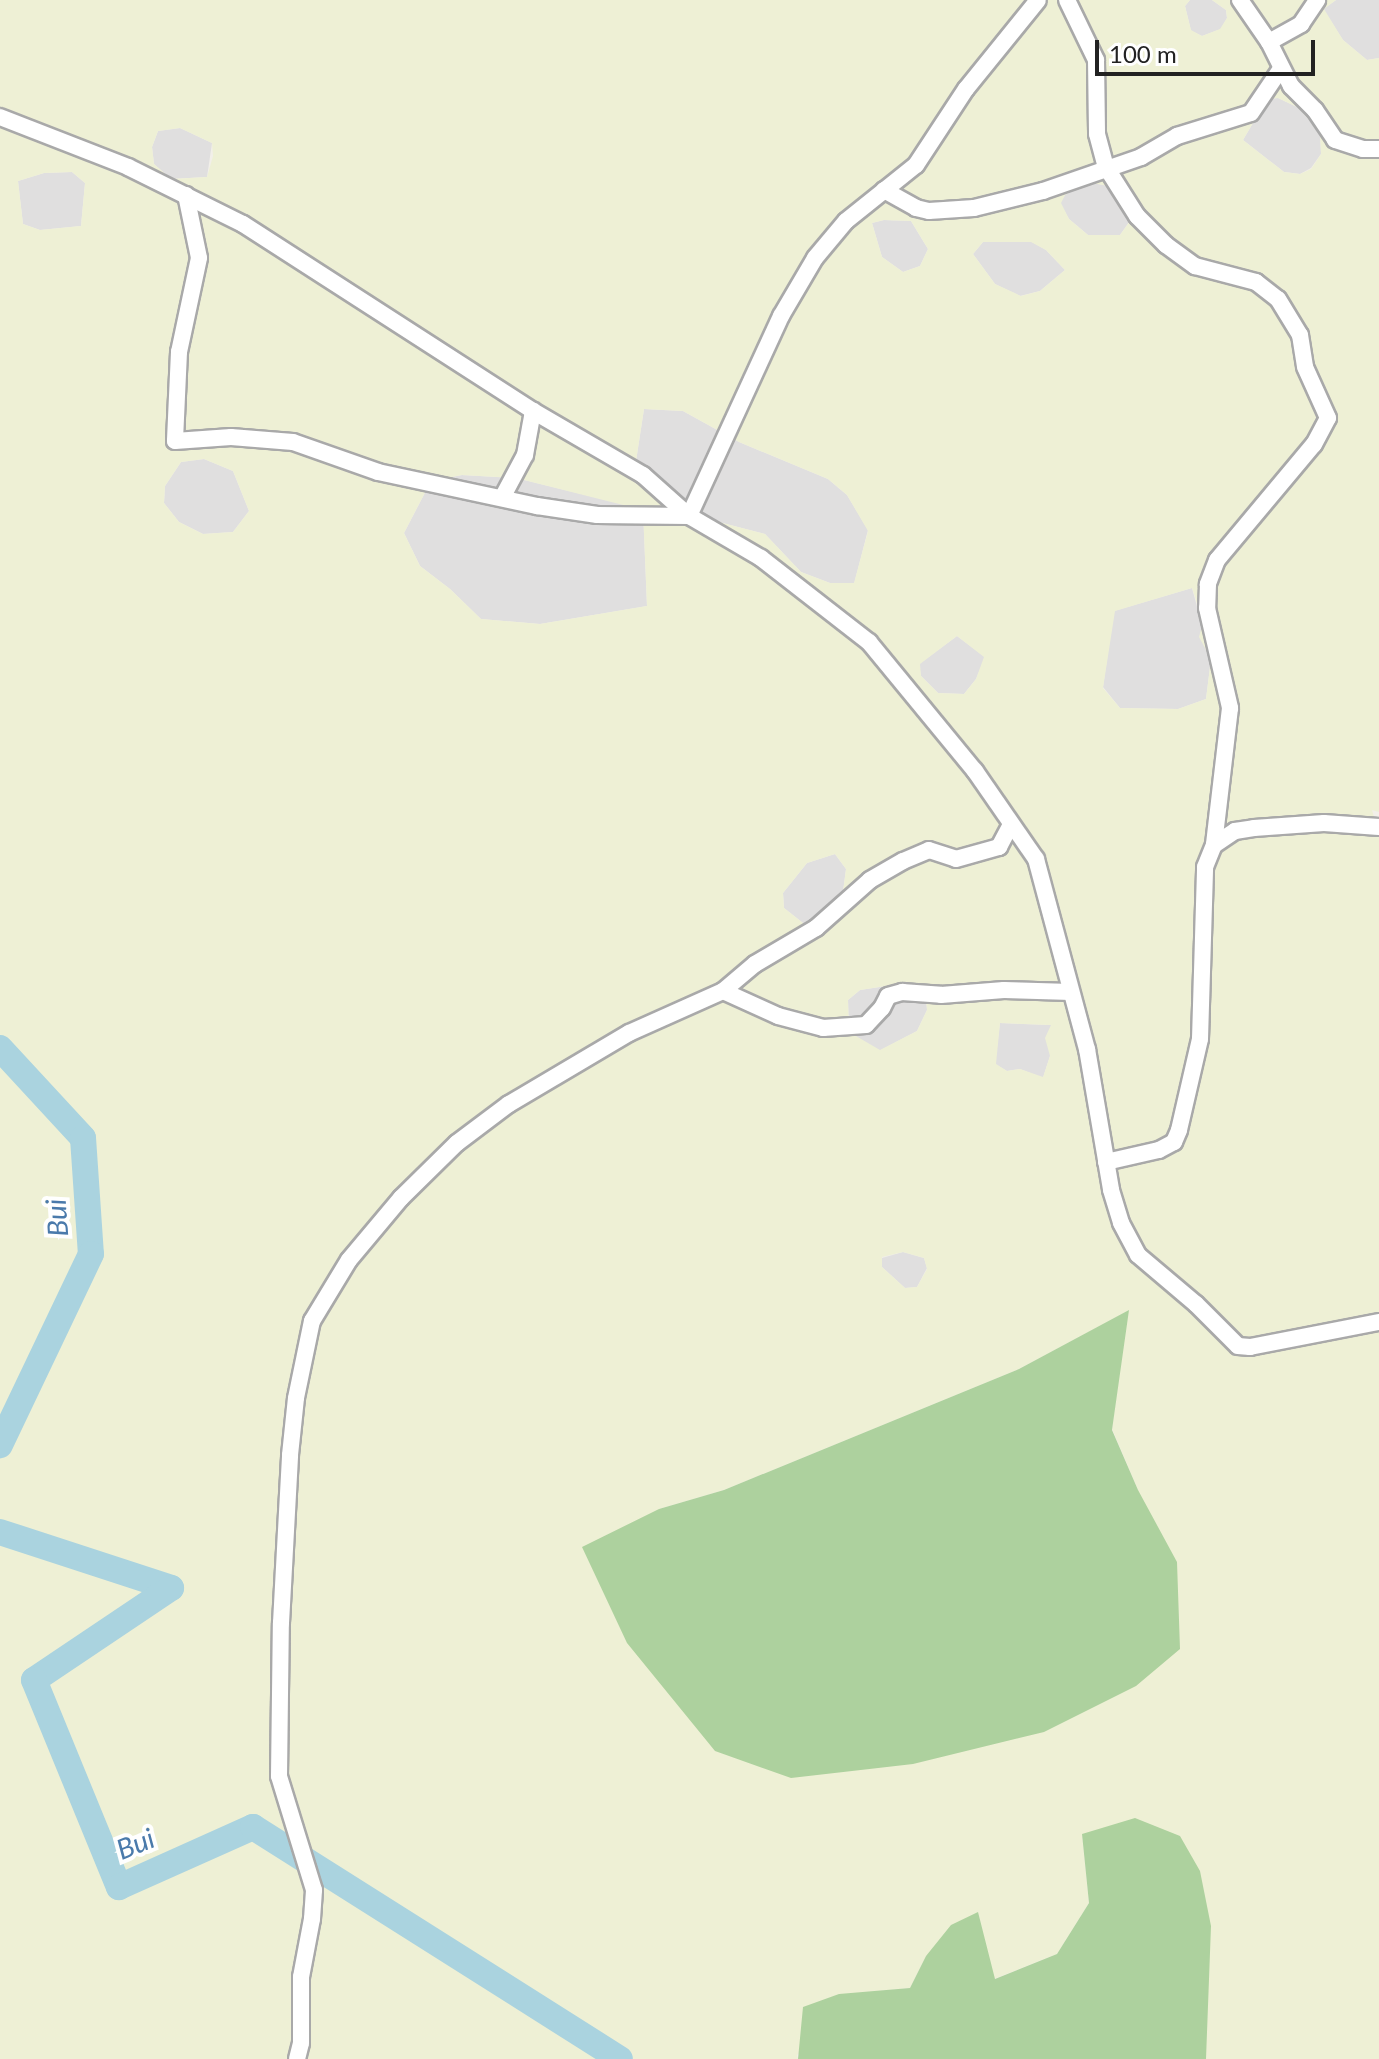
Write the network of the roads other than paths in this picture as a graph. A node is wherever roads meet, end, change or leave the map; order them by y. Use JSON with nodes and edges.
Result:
{"nodes":[{"id":1,"x":1038,"y":0,"type":"edge"},
{"id":2,"x":1067,"y":0,"type":"edge"},
{"id":3,"x":1240,"y":0,"type":"edge"},
{"id":4,"x":1317,"y":0,"type":"edge"},
{"id":5,"x":1269,"y":42,"type":"junction"},
{"id":6,"x":1280,"y":70,"type":"junction"},
{"id":7,"x":0,"y":117,"type":"edge"},
{"id":8,"x":1379,"y":149,"type":"edge"},
{"id":9,"x":1106,"y":167,"type":"junction"},
{"id":10,"x":884,"y":190,"type":"junction"},
{"id":11,"x":186,"y":195,"type":"junction"},
{"id":12,"x":533,"y":411,"type":"junction"},
{"id":13,"x":502,"y":498,"type":"junction"},
{"id":14,"x":689,"y":516,"type":"junction"},
{"id":15,"x":1010,"y":826,"type":"junction"},
{"id":16,"x":1379,"y":827,"type":"edge"},
{"id":17,"x":1214,"y":845,"type":"junction"},
{"id":18,"x":723,"y":991,"type":"junction"},
{"id":19,"x":1071,"y":992,"type":"junction"},
{"id":20,"x":1106,"y":1162,"type":"junction"},
{"id":21,"x":1379,"y":1322,"type":"edge"},
{"id":22,"x":297,"y":2059,"type":"edge"}],
"edges":[{"from":1,"to":10,"type":"street"},
{"from":2,"to":9,"type":"street"},
{"from":3,"to":5,"type":"street"},
{"from":4,"to":5,"type":"street"},
{"from":5,"to":6,"type":"street"},
{"from":6,"to":8,"type":"street"},
{"from":6,"to":9,"type":"street"},
{"from":7,"to":11,"type":"street"},
{"from":9,"to":10,"type":"street"},
{"from":9,"to":17,"type":"street"},
{"from":10,"to":14,"type":"street"},
{"from":11,"to":12,"type":"street"},
{"from":11,"to":13,"type":"street"},
{"from":12,"to":13,"type":"street"},
{"from":12,"to":14,"type":"street"},
{"from":13,"to":14,"type":"street"},
{"from":14,"to":15,"type":"street"},
{"from":15,"to":18,"type":"street"},
{"from":15,"to":19,"type":"street"},
{"from":16,"to":17,"type":"street"},
{"from":17,"to":20,"type":"street"},
{"from":18,"to":19,"type":"street"},
{"from":18,"to":22,"type":"street"},
{"from":19,"to":20,"type":"street"},
{"from":20,"to":21,"type":"street"}]}
